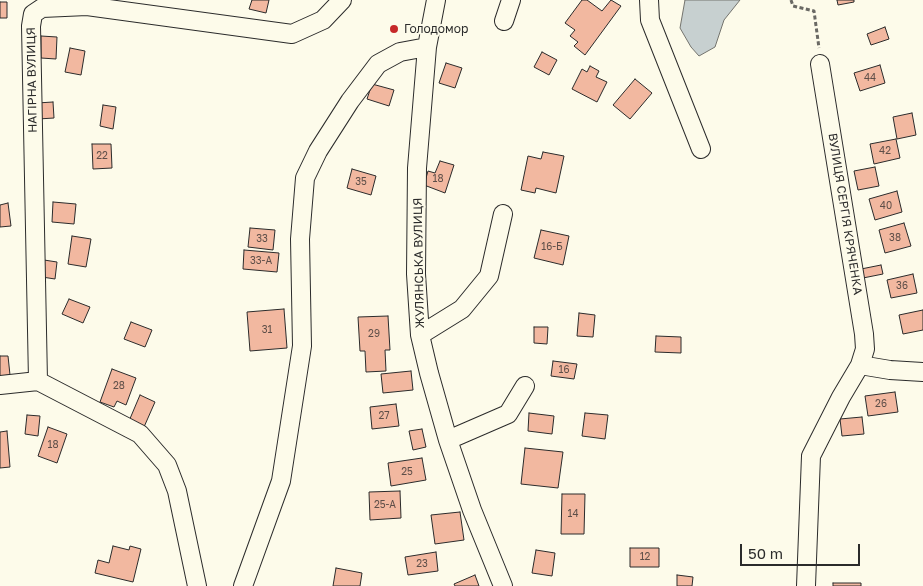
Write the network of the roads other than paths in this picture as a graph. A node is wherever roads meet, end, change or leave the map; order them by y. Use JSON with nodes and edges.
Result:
{"nodes":[{"id":1,"x":342,"y":0,"type":"edge"},
{"id":2,"x":436,"y":0,"type":"edge"},
{"id":3,"x":511,"y":0,"type":"edge"},
{"id":4,"x":649,"y":0,"type":"edge"},
{"id":5,"x":504,"y":22,"type":"dead end"},
{"id":6,"x":427,"y":47,"type":"junction"},
{"id":7,"x":820,"y":64,"type":"road end"},
{"id":8,"x":701,"y":148,"type":"dead end"},
{"id":9,"x":503,"y":214,"type":"dead end"},
{"id":10,"x":420,"y":335,"type":"junction"},
{"id":11,"x":860,"y":365,"type":"junction"},
{"id":12,"x":923,"y":372,"type":"edge"},
{"id":13,"x":38,"y":380,"type":"junction"},
{"id":14,"x":0,"y":385,"type":"edge"},
{"id":15,"x":525,"y":386,"type":"dead end"},
{"id":16,"x":448,"y":440,"type":"junction"},
{"id":17,"x":197,"y":586,"type":"edge"},
{"id":18,"x":243,"y":586,"type":"edge"},
{"id":19,"x":503,"y":586,"type":"edge"},
{"id":20,"x":806,"y":586,"type":"edge"}],
"edges":[{"from":1,"to":13,"type":"street","name":"НАГІРНА ВУЛИЦЯ"},
{"from":2,"to":6,"type":"street","name":"ЖУЛЯНСЬКА ВУЛИЦЯ"},
{"from":3,"to":5,"type":"street"},
{"from":4,"to":8,"type":"street"},
{"from":6,"to":10,"type":"street","name":"ЖУЛЯНСЬКА ВУЛИЦЯ"},
{"from":6,"to":18,"type":"street"},
{"from":7,"to":11,"type":"street","name":"ВУЛИЦЯ СЕРГІЯ КРЯЧЕНКА"},
{"from":9,"to":10,"type":"street"},
{"from":10,"to":16,"type":"street","name":"ЖУЛЯНСЬКА ВУЛИЦЯ"},
{"from":11,"to":12,"type":"street"},
{"from":11,"to":20,"type":"street","name":"ВУЛИЦЯ СЕРГІЯ КРЯЧЕНКА"},
{"from":13,"to":14,"type":"street"},
{"from":13,"to":17,"type":"street"},
{"from":15,"to":16,"type":"street"},
{"from":16,"to":19,"type":"street","name":"ЖУЛЯНСЬКА ВУЛИЦЯ"}]}
